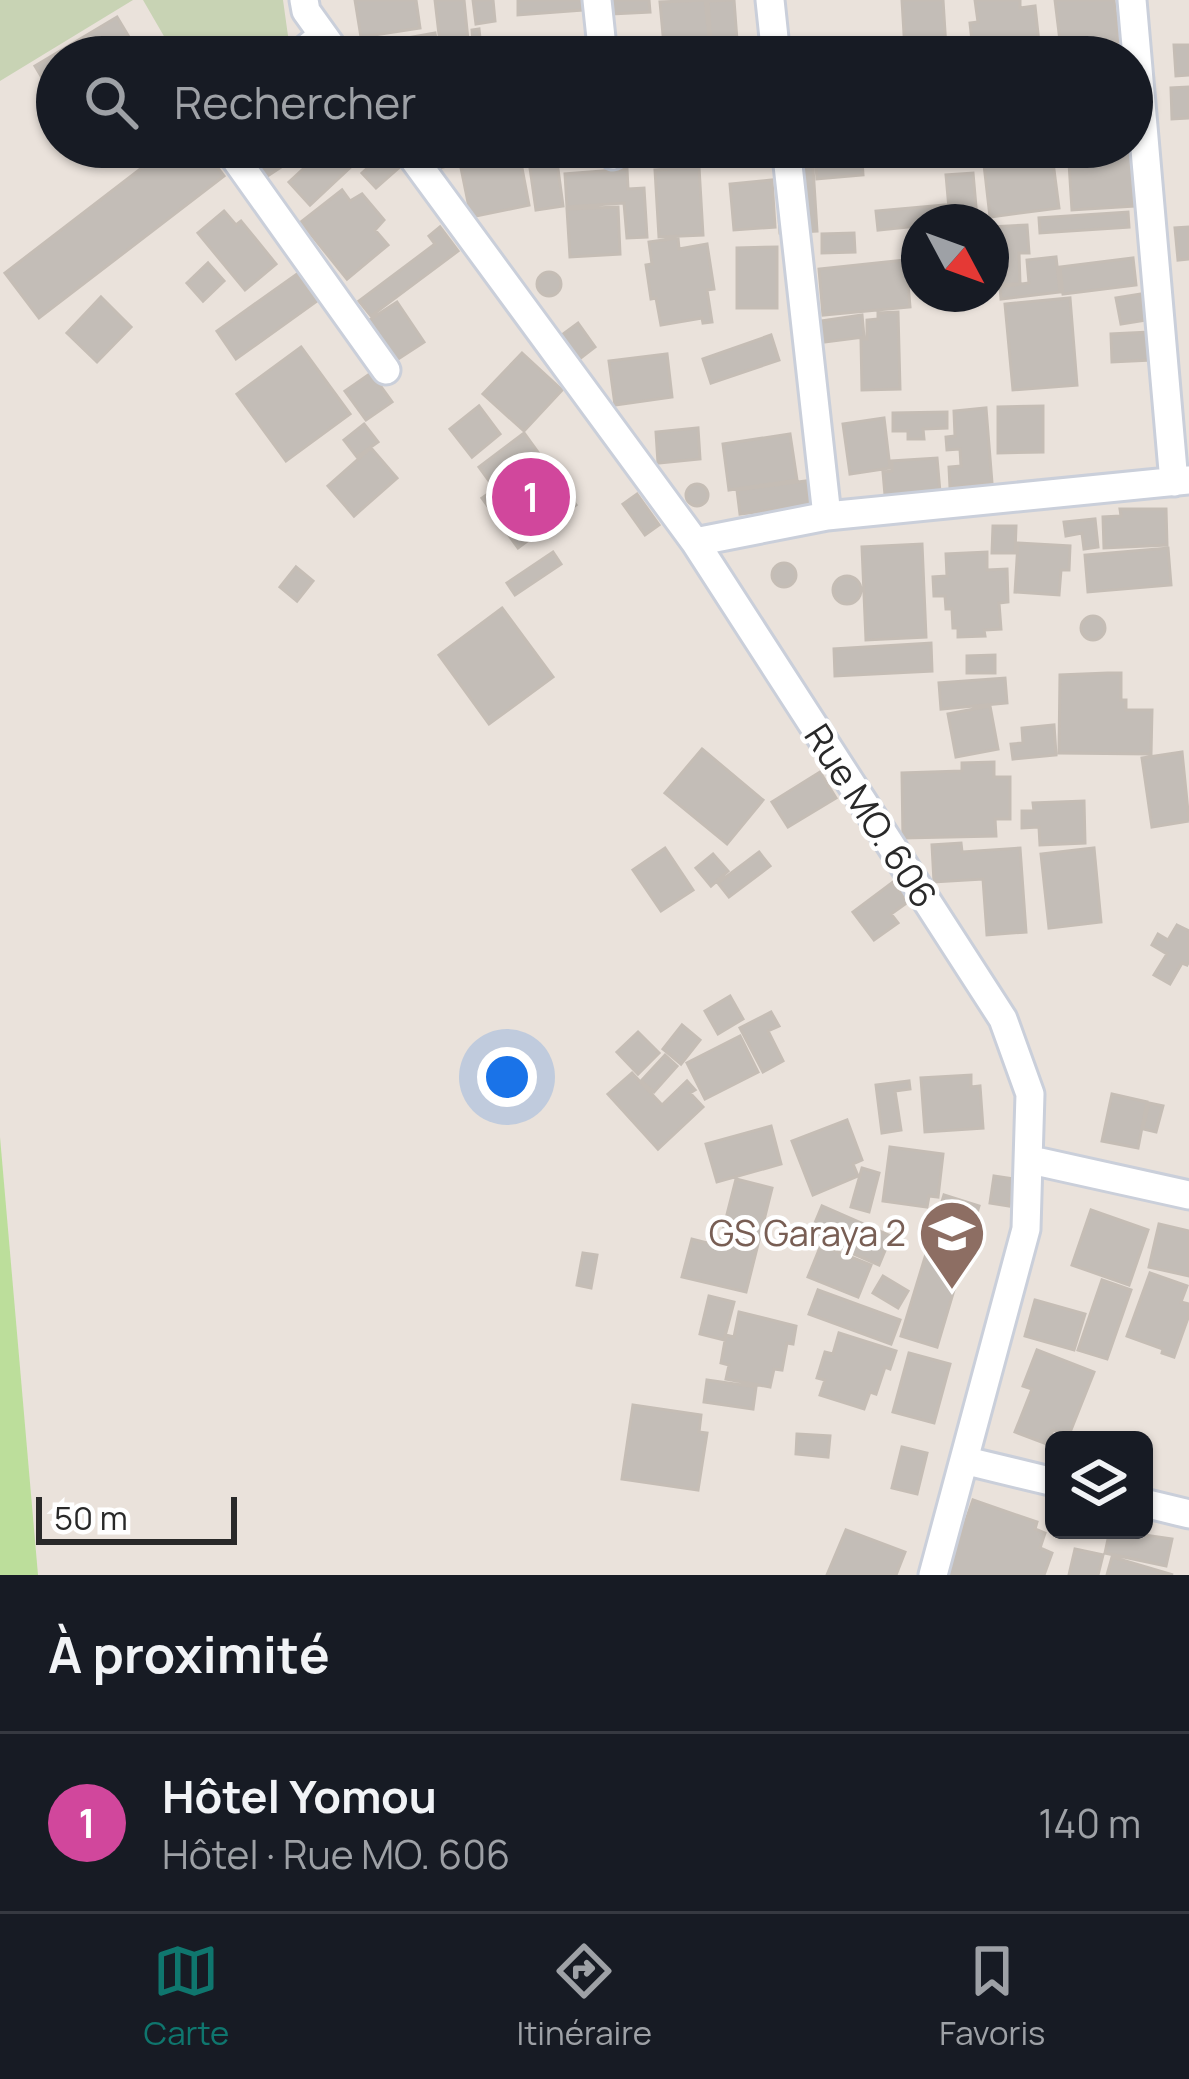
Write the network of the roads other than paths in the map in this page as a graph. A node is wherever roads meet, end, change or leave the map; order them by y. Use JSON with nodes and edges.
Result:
{"nodes":[{"id":1,"x":304,"y":0,"type":"edge"},
{"id":2,"x":597,"y":0,"type":"edge"},
{"id":3,"x":770,"y":0,"type":"edge"},
{"id":4,"x":1132,"y":0,"type":"edge"},
{"id":5,"x":324,"y":36,"type":"edge"},
{"id":6,"x":601,"y":36,"type":"edge"},
{"id":7,"x":774,"y":36,"type":"edge"},
{"id":8,"x":1136,"y":36,"type":"edge"},
{"id":9,"x":242,"y":168,"type":"edge"},
{"id":10,"x":420,"y":168,"type":"edge"},
{"id":11,"x":788,"y":168,"type":"edge"},
{"id":12,"x":1149,"y":168,"type":"edge"},
{"id":13,"x":386,"y":370,"type":"dead end"},
{"id":14,"x":1182,"y":481,"type":"edge"},
{"id":15,"x":827,"y":517,"type":"junction"},
{"id":16,"x":694,"y":542,"type":"junction"},
{"id":17,"x":1031,"y":1160,"type":"junction"},
{"id":18,"x":1189,"y":1195,"type":"edge"},
{"id":19,"x":967,"y":1461,"type":"junction"},
{"id":20,"x":1045,"y":1480,"type":"edge"},
{"id":21,"x":1153,"y":1505,"type":"edge"},
{"id":22,"x":1189,"y":1514,"type":"edge"},
{"id":23,"x":933,"y":1575,"type":"edge"}],
"edges":[{"from":1,"to":5,"type":"street"},
{"from":2,"to":6,"type":"street"},
{"from":3,"to":7,"type":"street"},
{"from":4,"to":8,"type":"street"},
{"from":9,"to":13,"type":"street"},
{"from":10,"to":16,"type":"street","name":"Rue MO. 606"},
{"from":11,"to":15,"type":"street"},
{"from":12,"to":14,"type":"street"},
{"from":14,"to":15,"type":"street"},
{"from":15,"to":16,"type":"street"},
{"from":16,"to":17,"type":"street","name":"Rue MO. 606"},
{"from":17,"to":18,"type":"street"},
{"from":17,"to":19,"type":"street","name":"Rue MO. 606"},
{"from":19,"to":20,"type":"street"},
{"from":19,"to":23,"type":"street","name":"Rue MO. 606"},
{"from":21,"to":22,"type":"street"}]}
